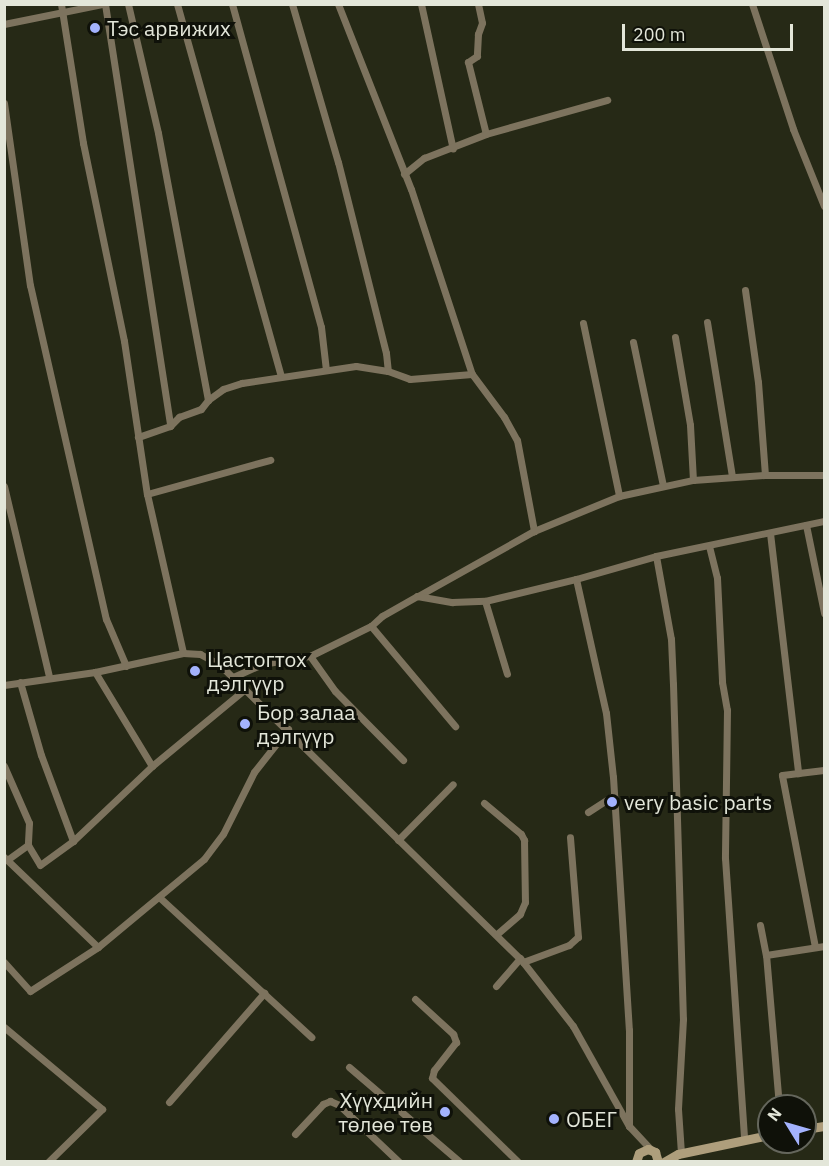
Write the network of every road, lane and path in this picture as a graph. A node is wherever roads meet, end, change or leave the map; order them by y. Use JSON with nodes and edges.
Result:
{"nodes":[{"id":1,"x":104,"y":4,"type":"edge"},
{"id":2,"x":128,"y":4,"type":"edge"},
{"id":3,"x":177,"y":4,"type":"edge"},
{"id":4,"x":232,"y":4,"type":"edge"},
{"id":5,"x":292,"y":4,"type":"edge"},
{"id":6,"x":338,"y":4,"type":"edge"},
{"id":7,"x":421,"y":4,"type":"edge"},
{"id":8,"x":478,"y":4,"type":"edge"},
{"id":9,"x":752,"y":4,"type":"edge"},
{"id":10,"x":62,"y":8,"type":"edge"},
{"id":11,"x":4,"y":24,"type":"edge"},
{"id":12,"x":608,"y":100,"type":"dead end"},
{"id":13,"x":4,"y":103,"type":"edge"},
{"id":14,"x":486,"y":134,"type":"junction"},
{"id":15,"x":453,"y":149,"type":"junction"},
{"id":16,"x":404,"y":174,"type":"junction"},
{"id":17,"x":825,"y":206,"type":"edge"},
{"id":18,"x":745,"y":290,"type":"dead end"},
{"id":19,"x":707,"y":322,"type":"dead end"},
{"id":20,"x":583,"y":323,"type":"dead end"},
{"id":21,"x":675,"y":337,"type":"dead end"},
{"id":22,"x":633,"y":342,"type":"dead end"},
{"id":23,"x":326,"y":370,"type":"junction"},
{"id":24,"x":388,"y":371,"type":"junction"},
{"id":25,"x":472,"y":374,"type":"junction"},
{"id":26,"x":281,"y":377,"type":"junction"},
{"id":27,"x":208,"y":400,"type":"junction"},
{"id":28,"x":170,"y":426,"type":"junction"},
{"id":29,"x":138,"y":437,"type":"junction"},
{"id":30,"x":270,"y":460,"type":"dead end"},
{"id":31,"x":765,"y":475,"type":"junction"},
{"id":32,"x":825,"y":475,"type":"edge"},
{"id":33,"x":732,"y":477,"type":"junction"},
{"id":34,"x":693,"y":480,"type":"junction"},
{"id":35,"x":663,"y":485,"type":"junction"},
{"id":36,"x":4,"y":486,"type":"edge"},
{"id":37,"x":147,"y":494,"type":"junction"},
{"id":38,"x":619,"y":496,"type":"junction"},
{"id":39,"x":825,"y":521,"type":"edge"},
{"id":40,"x":806,"y":525,"type":"junction"},
{"id":41,"x":534,"y":531,"type":"junction"},
{"id":42,"x":770,"y":533,"type":"junction"},
{"id":43,"x":709,"y":546,"type":"junction"},
{"id":44,"x":656,"y":556,"type":"junction"},
{"id":45,"x":576,"y":579,"type":"junction"},
{"id":46,"x":417,"y":597,"type":"junction"},
{"id":47,"x":485,"y":601,"type":"junction"},
{"id":48,"x":825,"y":614,"type":"edge"},
{"id":49,"x":371,"y":626,"type":"junction"},
{"id":50,"x":183,"y":653,"type":"junction"},
{"id":51,"x":310,"y":656,"type":"junction"},
{"id":52,"x":126,"y":666,"type":"junction"},
{"id":53,"x":95,"y":672,"type":"junction"},
{"id":54,"x":507,"y":674,"type":"dead end"},
{"id":55,"x":48,"y":677,"type":"junction"},
{"id":56,"x":233,"y":677,"type":"junction"},
{"id":57,"x":20,"y":682,"type":"junction"},
{"id":58,"x":4,"y":685,"type":"edge"},
{"id":59,"x":245,"y":689,"type":"junction"},
{"id":60,"x":455,"y":726,"type":"dead end"},
{"id":61,"x":288,"y":729,"type":"junction"},
{"id":62,"x":404,"y":760,"type":"dead end"},
{"id":63,"x":4,"y":766,"type":"edge"},
{"id":64,"x":152,"y":766,"type":"junction"},
{"id":65,"x":825,"y":770,"type":"edge"},
{"id":66,"x":798,"y":773,"type":"junction"},
{"id":67,"x":453,"y":784,"type":"dead end"},
{"id":68,"x":614,"y":795,"type":"junction"},
{"id":69,"x":484,"y":803,"type":"dead end"},
{"id":70,"x":588,"y":812,"type":"dead end"},
{"id":71,"x":570,"y":837,"type":"dead end"},
{"id":72,"x":398,"y":840,"type":"junction"},
{"id":73,"x":73,"y":841,"type":"junction"},
{"id":74,"x":28,"y":845,"type":"junction"},
{"id":75,"x":6,"y":859,"type":"edge"},
{"id":76,"x":159,"y":897,"type":"junction"},
{"id":77,"x":760,"y":925,"type":"dead end"},
{"id":78,"x":497,"y":934,"type":"junction"},
{"id":79,"x":825,"y":946,"type":"edge"},
{"id":80,"x":98,"y":947,"type":"junction"},
{"id":81,"x":815,"y":947,"type":"junction"},
{"id":82,"x":766,"y":955,"type":"junction"},
{"id":83,"x":521,"y":960,"type":"junction"},
{"id":84,"x":4,"y":962,"type":"edge"},
{"id":85,"x":496,"y":986,"type":"dead end"},
{"id":86,"x":264,"y":993,"type":"junction"},
{"id":87,"x":415,"y":999,"type":"dead end"},
{"id":88,"x":4,"y":1027,"type":"edge"},
{"id":89,"x":311,"y":1037,"type":"dead end"},
{"id":90,"x":349,"y":1067,"type":"dead end"},
{"id":91,"x":778,"y":1094,"type":"edge"},
{"id":92,"x":169,"y":1102,"type":"dead end"},
{"id":93,"x":629,"y":1126,"type":"junction"},
{"id":94,"x":295,"y":1134,"type":"dead end"},
{"id":95,"x":636,"y":1136,"type":"junction"},
{"id":96,"x":757,"y":1137,"type":"edge"},
{"id":97,"x":744,"y":1140,"type":"junction"},
{"id":98,"x":653,"y":1151,"type":"junction"},
{"id":99,"x":680,"y":1154,"type":"junction"},
{"id":100,"x":636,"y":1158,"type":"edge"},
{"id":101,"x":48,"y":1161,"type":"edge"},
{"id":102,"x":399,"y":1161,"type":"edge"},
{"id":103,"x":460,"y":1161,"type":"edge"},
{"id":104,"x":518,"y":1161,"type":"edge"},
{"id":105,"x":658,"y":1161,"type":"edge"},
{"id":106,"x":664,"y":1161,"type":"edge"}],
"edges":[{"from":1,"to":10,"type":"street"},
{"from":1,"to":28,"type":"street"},
{"from":2,"to":27,"type":"street"},
{"from":3,"to":26,"type":"street"},
{"from":4,"to":23,"type":"street"},
{"from":5,"to":24,"type":"street"},
{"from":6,"to":16,"type":"street"},
{"from":7,"to":15,"type":"street"},
{"from":8,"to":14,"type":"street"},
{"from":9,"to":17,"type":"street"},
{"from":10,"to":11,"type":"street"},
{"from":10,"to":29,"type":"street"},
{"from":12,"to":14,"type":"street"},
{"from":13,"to":52,"type":"street"},
{"from":14,"to":15,"type":"street"},
{"from":15,"to":16,"type":"street"},
{"from":16,"to":25,"type":"street"},
{"from":18,"to":31,"type":"street"},
{"from":19,"to":33,"type":"street"},
{"from":20,"to":38,"type":"street"},
{"from":21,"to":34,"type":"street"},
{"from":22,"to":35,"type":"street"},
{"from":23,"to":24,"type":"street"},
{"from":23,"to":26,"type":"street"},
{"from":24,"to":25,"type":"street"},
{"from":25,"to":41,"type":"street"},
{"from":26,"to":27,"type":"street"},
{"from":27,"to":28,"type":"street"},
{"from":28,"to":29,"type":"street"},
{"from":29,"to":37,"type":"street"},
{"from":30,"to":37,"type":"street"},
{"from":31,"to":32,"type":"street"},
{"from":31,"to":33,"type":"street"},
{"from":33,"to":34,"type":"street"},
{"from":34,"to":35,"type":"street"},
{"from":35,"to":38,"type":"street"},
{"from":36,"to":55,"type":"street"},
{"from":37,"to":50,"type":"street"},
{"from":38,"to":41,"type":"street"},
{"from":39,"to":40,"type":"street"},
{"from":40,"to":42,"type":"street"},
{"from":40,"to":48,"type":"street"},
{"from":41,"to":46,"type":"street"},
{"from":42,"to":43,"type":"street"},
{"from":42,"to":66,"type":"street"},
{"from":43,"to":44,"type":"street"},
{"from":43,"to":97,"type":"street"},
{"from":44,"to":45,"type":"street"},
{"from":44,"to":99,"type":"street"},
{"from":45,"to":47,"type":"street"},
{"from":45,"to":68,"type":"street"},
{"from":46,"to":47,"type":"street"},
{"from":46,"to":49,"type":"street"},
{"from":47,"to":54,"type":"street"},
{"from":49,"to":51,"type":"street"},
{"from":49,"to":60,"type":"street"},
{"from":50,"to":52,"type":"street"},
{"from":50,"to":56,"type":"street"},
{"from":51,"to":56,"type":"street"},
{"from":51,"to":62,"type":"street"},
{"from":52,"to":53,"type":"street"},
{"from":53,"to":55,"type":"street"},
{"from":53,"to":64,"type":"street"},
{"from":55,"to":57,"type":"street"},
{"from":56,"to":59,"type":"street"},
{"from":57,"to":58,"type":"street"},
{"from":57,"to":73,"type":"street"},
{"from":59,"to":61,"type":"street"},
{"from":59,"to":64,"type":"street"},
{"from":61,"to":72,"type":"street"},
{"from":61,"to":76,"type":"street"},
{"from":63,"to":74,"type":"street"},
{"from":64,"to":73,"type":"street"},
{"from":65,"to":66,"type":"street"},
{"from":66,"to":81,"type":"street"},
{"from":67,"to":72,"type":"street"},
{"from":68,"to":70,"type":"street"},
{"from":68,"to":93,"type":"street"},
{"from":69,"to":78,"type":"street"},
{"from":71,"to":83,"type":"street"},
{"from":72,"to":78,"type":"street"},
{"from":73,"to":74,"type":"street"},
{"from":74,"to":75,"type":"street"},
{"from":75,"to":80,"type":"street"},
{"from":76,"to":80,"type":"street"},
{"from":76,"to":86,"type":"street"},
{"from":77,"to":82,"type":"street"},
{"from":78,"to":83,"type":"street"},
{"from":79,"to":81,"type":"street"},
{"from":80,"to":84,"type":"street"},
{"from":81,"to":82,"type":"street"},
{"from":82,"to":91,"type":"street"},
{"from":83,"to":85,"type":"street"},
{"from":83,"to":93,"type":"street"},
{"from":86,"to":89,"type":"street"},
{"from":86,"to":92,"type":"street"},
{"from":87,"to":104,"type":"street"},
{"from":88,"to":101,"type":"street"},
{"from":90,"to":103,"type":"street"},
{"from":93,"to":95,"type":"street"},
{"from":94,"to":102,"type":"street"},
{"from":95,"to":98,"type":"street"},
{"from":95,"to":100,"type":"street"},
{"from":96,"to":97,"type":"street"},
{"from":97,"to":99,"type":"street"},
{"from":98,"to":99,"type":"street"},
{"from":98,"to":100,"type":"street"},
{"from":98,"to":105,"type":"street"},
{"from":99,"to":106,"type":"street"}]}
